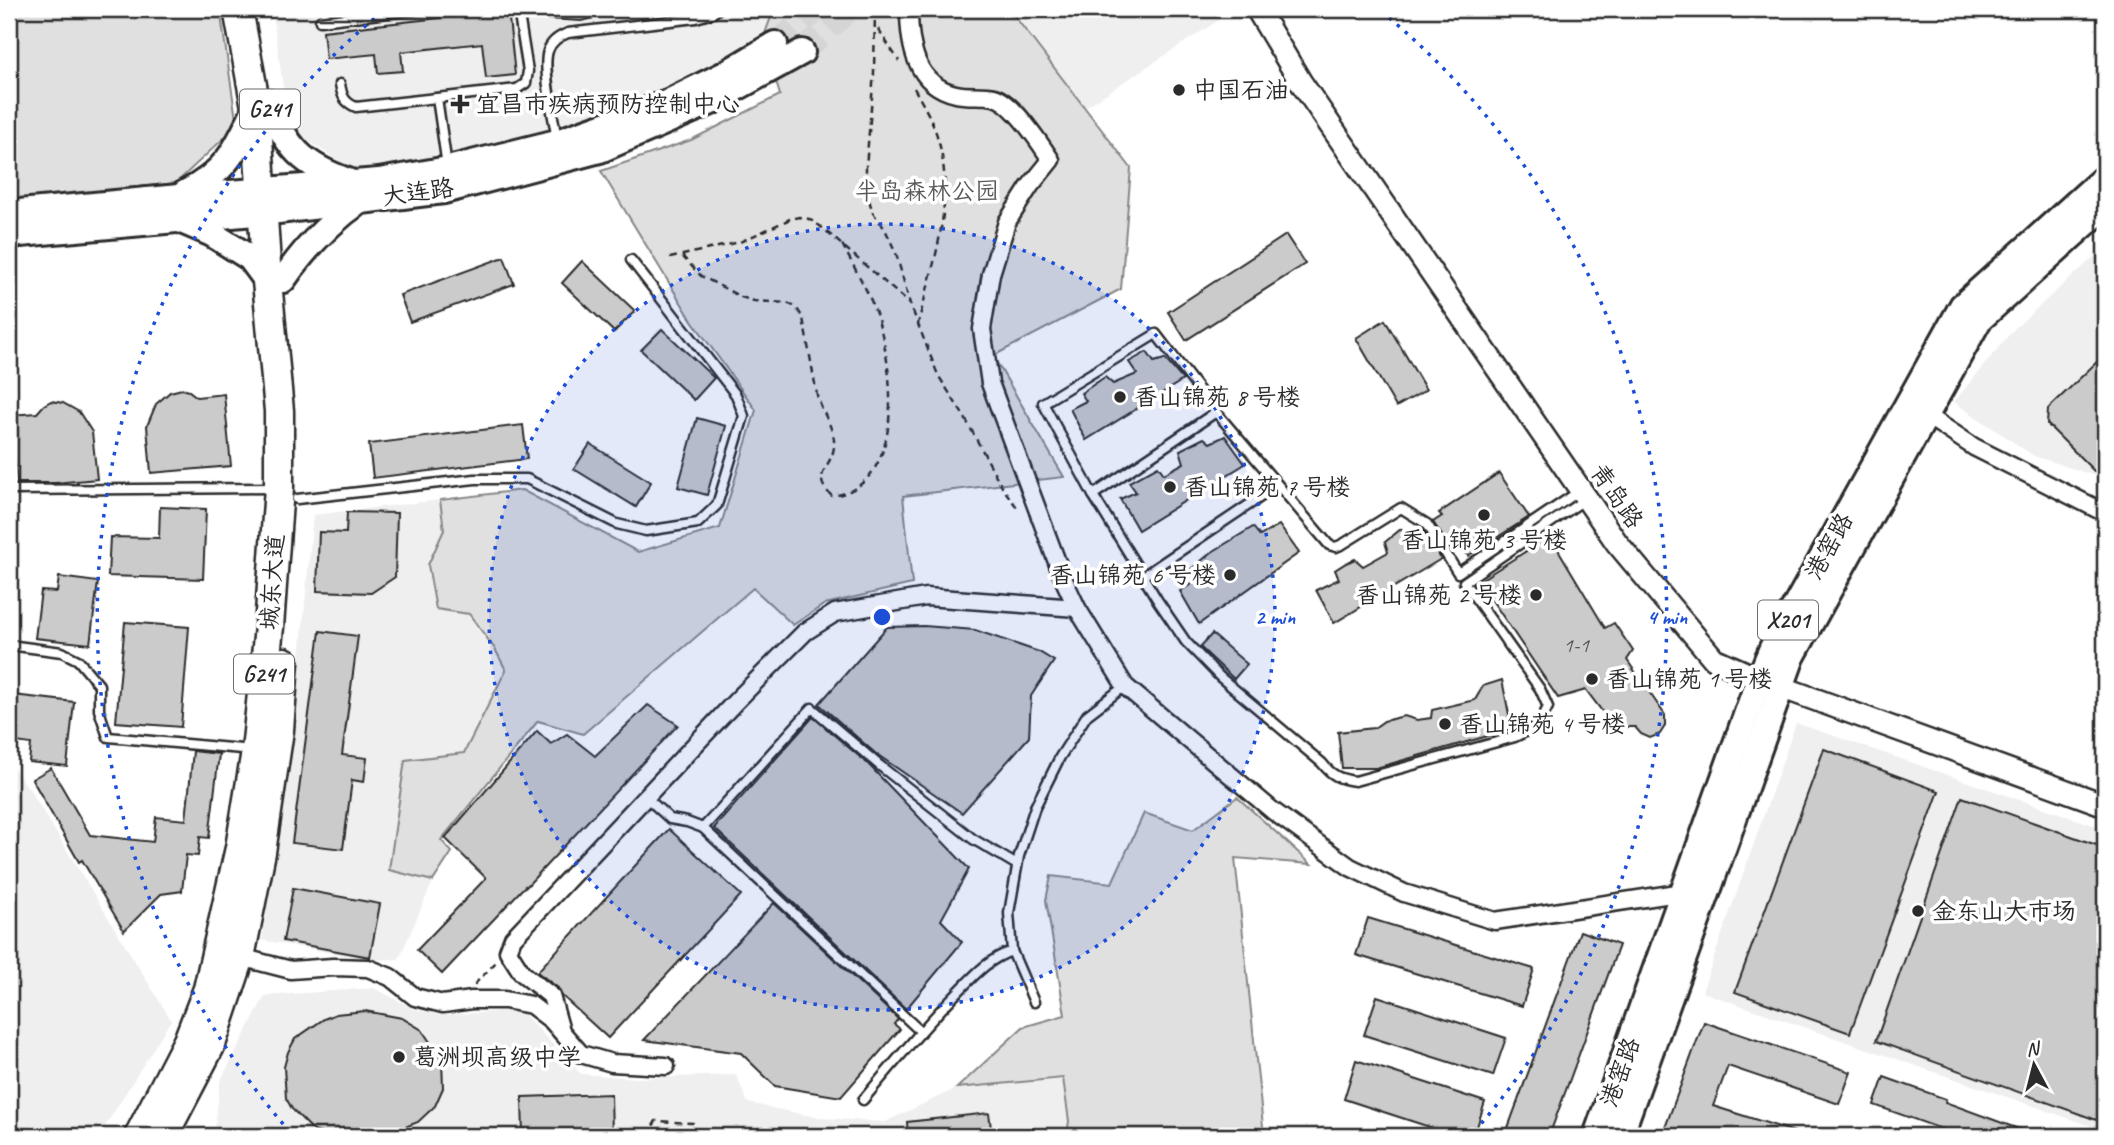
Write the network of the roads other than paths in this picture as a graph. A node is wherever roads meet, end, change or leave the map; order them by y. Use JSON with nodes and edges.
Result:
{"nodes":[{"id":1,"x":238,"y":9,"type":"edge"},
{"id":2,"x":253,"y":9,"type":"edge"},
{"id":3,"x":423,"y":9,"type":"edge"},
{"id":4,"x":518,"y":9,"type":"edge"},
{"id":5,"x":718,"y":9,"type":"edge"},
{"id":6,"x":909,"y":9,"type":"edge"},
{"id":7,"x":1257,"y":9,"type":"edge"},
{"id":8,"x":320,"y":21,"type":"dead end"},
{"id":9,"x":775,"y":44,"type":"tunnel mouth"},
{"id":10,"x":802,"y":52,"type":"tunnel mouth"},
{"id":11,"x":340,"y":84,"type":"dead end"},
{"id":12,"x":437,"y":98,"type":"junction"},
{"id":13,"x":262,"y":105,"type":"junction"},
{"id":14,"x":559,"y":151,"type":"junction"},
{"id":15,"x":2105,"y":177,"type":"edge"},
{"id":16,"x":450,"y":179,"type":"junction"},
{"id":17,"x":357,"y":191,"type":"junction"},
{"id":18,"x":269,"y":201,"type":"junction"},
{"id":19,"x":2105,"y":206,"type":"edge"},
{"id":20,"x":179,"y":208,"type":"junction"},
{"id":21,"x":9,"y":213,"type":"edge"},
{"id":22,"x":9,"y":235,"type":"edge"},
{"id":23,"x":631,"y":260,"type":"dead end"},
{"id":24,"x":275,"y":280,"type":"junction"},
{"id":25,"x":1216,"y":412,"type":"junction"},
{"id":26,"x":1926,"y":415,"type":"junction"},
{"id":27,"x":1278,"y":485,"type":"junction"},
{"id":28,"x":9,"y":490,"type":"edge"},
{"id":29,"x":288,"y":493,"type":"junction"},
{"id":30,"x":1583,"y":494,"type":"junction"},
{"id":31,"x":1094,"y":495,"type":"junction"},
{"id":32,"x":2105,"y":513,"type":"edge"},
{"id":33,"x":1458,"y":573,"type":"junction"},
{"id":34,"x":1143,"y":576,"type":"junction"},
{"id":35,"x":1464,"y":582,"type":"junction"},
{"id":36,"x":1077,"y":608,"type":"junction"},
{"id":37,"x":9,"y":645,"type":"edge"},
{"id":38,"x":1770,"y":682,"type":"junction"},
{"id":39,"x":1125,"y":686,"type":"junction"},
{"id":40,"x":256,"y":751,"type":"junction"},
{"id":41,"x":646,"y":797,"type":"junction"},
{"id":42,"x":2105,"y":805,"type":"edge"},
{"id":43,"x":703,"y":828,"type":"junction"},
{"id":44,"x":1017,"y":865,"type":"junction"},
{"id":45,"x":1684,"y":892,"type":"junction"},
{"id":46,"x":1012,"y":951,"type":"junction"},
{"id":47,"x":240,"y":957,"type":"junction"},
{"id":48,"x":1034,"y":1002,"type":"dead end"},
{"id":49,"x":561,"y":1031,"type":"junction"},
{"id":50,"x":920,"y":1031,"type":"junction"},
{"id":51,"x":666,"y":1066,"type":"dead end"},
{"id":52,"x":863,"y":1100,"type":"dead end"},
{"id":53,"x":139,"y":1136,"type":"edge"},
{"id":54,"x":163,"y":1136,"type":"edge"},
{"id":55,"x":1597,"y":1136,"type":"edge"},
{"id":56,"x":1620,"y":1136,"type":"edge"}],
"edges":[{"from":1,"to":13,"type":"highway","name":"城东大道","number":"G241"},
{"from":2,"to":13,"type":"highway","name":"城东大道","number":"G241"},
{"from":3,"to":8,"type":"lane"},
{"from":4,"to":12,"type":"lane"},
{"from":5,"to":14,"type":"lane"},
{"from":6,"to":36,"type":"street"},
{"from":7,"to":30,"type":"street","name":"青岛路"},
{"from":9,"to":14,"type":"main road","name":"大连路"},
{"from":10,"to":14,"type":"main road","name":"大连路"},
{"from":11,"to":12,"type":"lane"},
{"from":12,"to":16,"type":"lane"},
{"from":13,"to":17,"type":"main road"},
{"from":13,"to":18,"type":"highway","name":"城东大道","number":"G241"},
{"from":13,"to":20,"type":"main road"},
{"from":14,"to":16,"type":"main road","name":"大连路"},
{"from":15,"to":38,"type":"main road","name":"港窑路","number":"X201"},
{"from":16,"to":17,"type":"main road","name":"大连路"},
{"from":17,"to":18,"type":"main road","name":"大连路"},
{"from":17,"to":24,"type":"main road"},
{"from":18,"to":20,"type":"main road","name":"大连路"},
{"from":18,"to":24,"type":"highway","name":"城东大道","number":"G241"},
{"from":19,"to":26,"type":"main road","name":"港窑路","number":"X201"},
{"from":20,"to":21,"type":"main road","name":"大连路"},
{"from":20,"to":22,"type":"main road","name":"大连路"},
{"from":20,"to":24,"type":"main road"},
{"from":23,"to":29,"type":"lane"},
{"from":24,"to":29,"type":"highway","name":"城东大道","number":"G241"},
{"from":25,"to":27,"type":"lane"},
{"from":25,"to":31,"type":"lane"},
{"from":25,"to":31,"type":"lane"},
{"from":26,"to":32,"type":"street"},
{"from":26,"to":38,"type":"main road","name":"港窑路","number":"X201"},
{"from":27,"to":33,"type":"lane"},
{"from":27,"to":34,"type":"lane"},
{"from":28,"to":29,"type":"lane"},
{"from":29,"to":40,"type":"highway","name":"城东大道","number":"G241"},
{"from":29,"to":47,"type":"highway","name":"城东大道","number":"G241"},
{"from":30,"to":33,"type":"lane"},
{"from":30,"to":35,"type":"lane"},
{"from":30,"to":38,"type":"street","name":"青岛路"},
{"from":31,"to":34,"type":"lane"},
{"from":33,"to":35,"type":"lane"},
{"from":34,"to":35,"type":"lane"},
{"from":36,"to":39,"type":"street"},
{"from":36,"to":41,"type":"street"},
{"from":37,"to":40,"type":"lane"},
{"from":38,"to":42,"type":"street","name":"青岛路"},
{"from":38,"to":45,"type":"main road","name":"港窑路","number":"X201"},
{"from":38,"to":56,"type":"main road","name":"港窑路","number":"X201"},
{"from":39,"to":44,"type":"lane"},
{"from":39,"to":45,"type":"street"},
{"from":40,"to":53,"type":"highway","name":"城东大道","number":"G241"},
{"from":41,"to":43,"type":"lane"},
{"from":41,"to":49,"type":"street"},
{"from":43,"to":44,"type":"lane"},
{"from":43,"to":50,"type":"lane"},
{"from":44,"to":46,"type":"lane"},
{"from":45,"to":55,"type":"main road","name":"港窑路","number":"X201"},
{"from":46,"to":48,"type":"lane"},
{"from":46,"to":50,"type":"lane"},
{"from":47,"to":49,"type":"street"},
{"from":47,"to":54,"type":"highway","name":"城东大道","number":"G241"},
{"from":49,"to":51,"type":"street"},
{"from":50,"to":52,"type":"lane"}]}
